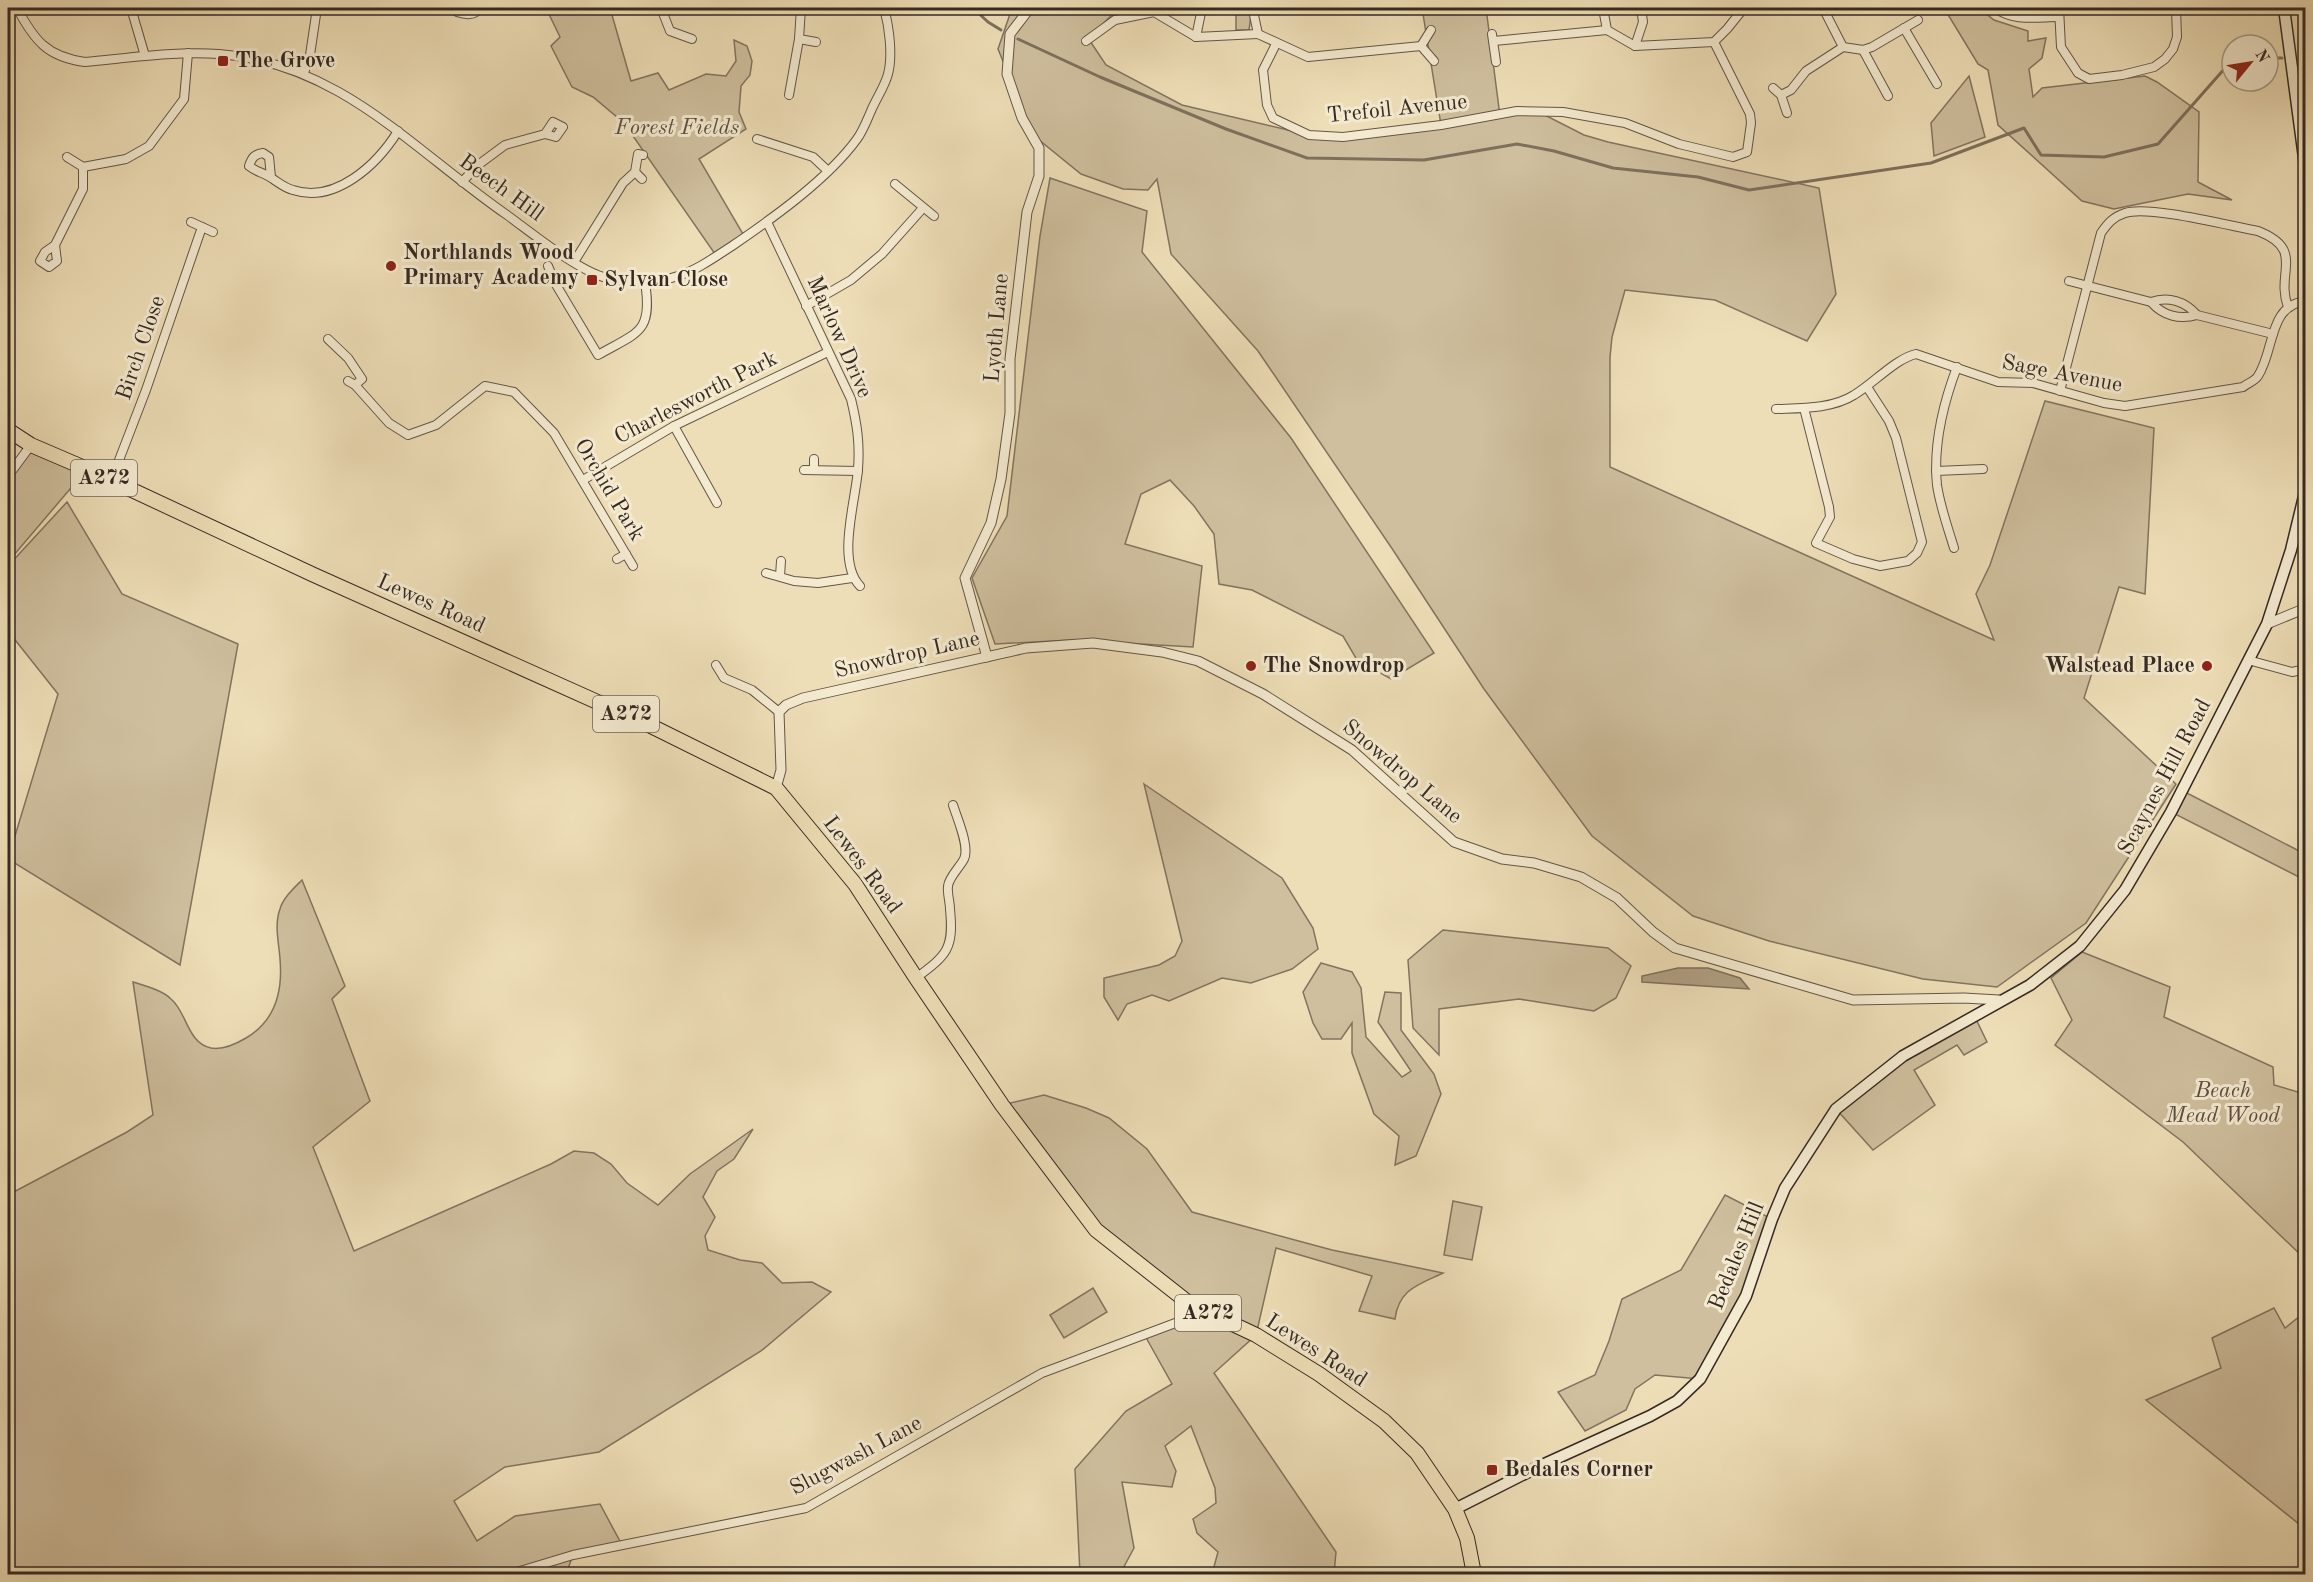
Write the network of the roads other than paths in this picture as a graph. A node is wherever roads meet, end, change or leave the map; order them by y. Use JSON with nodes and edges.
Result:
{"nodes":[{"id":1,"x":18,"y":8,"type":"edge"},
{"id":2,"x":131,"y":8,"type":"edge"},
{"id":3,"x":316,"y":8,"type":"edge"},
{"id":4,"x":454,"y":8,"type":"edge"},
{"id":5,"x":480,"y":8,"type":"edge"},
{"id":6,"x":660,"y":8,"type":"edge"},
{"id":7,"x":801,"y":8,"type":"edge"},
{"id":8,"x":884,"y":8,"type":"edge"},
{"id":9,"x":1030,"y":8,"type":"edge"},
{"id":10,"x":1202,"y":8,"type":"edge"},
{"id":11,"x":1257,"y":8,"type":"edge"},
{"id":12,"x":1604,"y":8,"type":"edge"},
{"id":13,"x":1641,"y":8,"type":"edge"},
{"id":14,"x":1744,"y":8,"type":"edge"},
{"id":15,"x":1823,"y":8,"type":"edge"},
{"id":16,"x":1995,"y":8,"type":"edge"},
{"id":17,"x":2059,"y":8,"type":"edge"},
{"id":18,"x":2176,"y":8,"type":"edge"},
{"id":19,"x":2284,"y":8,"type":"edge"},
{"id":20,"x":2059,"y":17,"type":"junction"},
{"id":21,"x":1918,"y":20,"type":"dead end"},
{"id":22,"x":1904,"y":28,"type":"junction"},
{"id":23,"x":1431,"y":30,"type":"dead end"},
{"id":24,"x":1607,"y":30,"type":"junction"},
{"id":25,"x":1257,"y":34,"type":"junction"},
{"id":26,"x":1196,"y":37,"type":"junction"},
{"id":27,"x":692,"y":39,"type":"dead end"},
{"id":28,"x":799,"y":39,"type":"junction"},
{"id":29,"x":1086,"y":41,"type":"dead end"},
{"id":30,"x":816,"y":42,"type":"dead end"},
{"id":31,"x":1714,"y":42,"type":"junction"},
{"id":32,"x":1276,"y":44,"type":"junction"},
{"id":33,"x":1421,"y":46,"type":"junction"},
{"id":34,"x":1635,"y":46,"type":"junction"},
{"id":35,"x":1843,"y":47,"type":"junction"},
{"id":36,"x":1863,"y":50,"type":"junction"},
{"id":37,"x":188,"y":54,"type":"junction"},
{"id":38,"x":145,"y":56,"type":"junction"},
{"id":39,"x":1434,"y":60,"type":"dead end"},
{"id":40,"x":1496,"y":62,"type":"dead end"},
{"id":41,"x":304,"y":73,"type":"junction"},
{"id":42,"x":1937,"y":84,"type":"dead end"},
{"id":43,"x":1773,"y":88,"type":"dead end"},
{"id":44,"x":789,"y":95,"type":"dead end"},
{"id":45,"x":1781,"y":95,"type":"junction"},
{"id":46,"x":1888,"y":96,"type":"dead end"},
{"id":47,"x":1787,"y":112,"type":"dead end"},
{"id":48,"x":398,"y":131,"type":"junction"},
{"id":49,"x":545,"y":134,"type":"dead end"},
{"id":50,"x":757,"y":139,"type":"dead end"},
{"id":51,"x":643,"y":155,"type":"dead end"},
{"id":52,"x":67,"y":157,"type":"dead end"},
{"id":53,"x":83,"y":167,"type":"junction"},
{"id":54,"x":828,"y":171,"type":"junction"},
{"id":55,"x":635,"y":172,"type":"junction"},
{"id":56,"x":2306,"y":173,"type":"edge"},
{"id":57,"x":271,"y":177,"type":"dead end"},
{"id":58,"x":642,"y":179,"type":"dead end"},
{"id":59,"x":462,"y":182,"type":"junction"},
{"id":60,"x":895,"y":184,"type":"dead end"},
{"id":61,"x":923,"y":208,"type":"junction"},
{"id":62,"x":934,"y":216,"type":"dead end"},
{"id":63,"x":191,"y":222,"type":"dead end"},
{"id":64,"x":767,"y":222,"type":"junction"},
{"id":65,"x":202,"y":227,"type":"junction"},
{"id":66,"x":213,"y":232,"type":"dead end"},
{"id":67,"x":55,"y":245,"type":"dead end"},
{"id":68,"x":574,"y":262,"type":"junction"},
{"id":69,"x":548,"y":266,"type":"dead end"},
{"id":70,"x":2070,"y":281,"type":"dead end"},
{"id":71,"x":645,"y":282,"type":"junction"},
{"id":72,"x":2087,"y":286,"type":"junction"},
{"id":73,"x":2306,"y":301,"type":"edge"},
{"id":74,"x":2151,"y":302,"type":"junction"},
{"id":75,"x":806,"y":306,"type":"junction"},
{"id":76,"x":2288,"y":307,"type":"junction"},
{"id":77,"x":2198,"y":315,"type":"junction"},
{"id":78,"x":2273,"y":334,"type":"junction"},
{"id":79,"x":328,"y":339,"type":"dead end"},
{"id":80,"x":828,"y":352,"type":"junction"},
{"id":81,"x":1957,"y":367,"type":"junction"},
{"id":82,"x":1867,"y":387,"type":"junction"},
{"id":83,"x":2060,"y":391,"type":"junction"},
{"id":84,"x":1804,"y":408,"type":"junction"},
{"id":85,"x":1776,"y":409,"type":"dead end"},
{"id":86,"x":674,"y":426,"type":"junction"},
{"id":87,"x":8,"y":430,"type":"edge"},
{"id":88,"x":31,"y":446,"type":"junction"},
{"id":89,"x":814,"y":459,"type":"dead end"},
{"id":90,"x":1983,"y":469,"type":"dead end"},
{"id":91,"x":804,"y":470,"type":"dead end"},
{"id":92,"x":814,"y":470,"type":"junction"},
{"id":93,"x":858,"y":471,"type":"junction"},
{"id":94,"x":1936,"y":471,"type":"junction"},
{"id":95,"x":8,"y":476,"type":"edge"},
{"id":96,"x":583,"y":480,"type":"junction"},
{"id":97,"x":111,"y":481,"type":"junction"},
{"id":98,"x":2306,"y":488,"type":"edge"},
{"id":99,"x":717,"y":503,"type":"dead end"},
{"id":100,"x":1954,"y":548,"type":"dead end"},
{"id":101,"x":626,"y":554,"type":"junction"},
{"id":102,"x":616,"y":559,"type":"dead end"},
{"id":103,"x":781,"y":561,"type":"dead end"},
{"id":104,"x":633,"y":566,"type":"dead end"},
{"id":105,"x":766,"y":573,"type":"dead end"},
{"id":106,"x":780,"y":576,"type":"junction"},
{"id":107,"x":852,"y":578,"type":"junction"},
{"id":108,"x":860,"y":586,"type":"dead end"},
{"id":109,"x":2306,"y":608,"type":"edge"},
{"id":110,"x":2266,"y":624,"type":"junction"},
{"id":111,"x":987,"y":657,"type":"junction"},
{"id":112,"x":2248,"y":660,"type":"junction"},
{"id":113,"x":716,"y":665,"type":"dead end"},
{"id":114,"x":2306,"y":669,"type":"edge"},
{"id":115,"x":779,"y":712,"type":"junction"},
{"id":116,"x":776,"y":788,"type":"junction"},
{"id":117,"x":953,"y":806,"type":"dead end"},
{"id":118,"x":916,"y":978,"type":"junction"},
{"id":119,"x":1999,"y":1000,"type":"junction"},
{"id":120,"x":1190,"y":1304,"type":"junction"},
{"id":121,"x":1455,"y":1509,"type":"junction"},
{"id":122,"x":510,"y":1575,"type":"edge"},
{"id":123,"x":1474,"y":1575,"type":"edge"}],
"edges":[{"from":1,"to":38,"type":"street","name":"Beech Hill"},
{"from":2,"to":38,"type":"street"},
{"from":3,"to":41,"type":"street"},
{"from":4,"to":5,"type":"street"},
{"from":6,"to":27,"type":"street"},
{"from":7,"to":28,"type":"street"},
{"from":8,"to":54,"type":"street","name":"Beech Hill"},
{"from":9,"to":111,"type":"street","name":"Lyoth Lane"},
{"from":10,"to":26,"type":"street"},
{"from":11,"to":25,"type":"street"},
{"from":12,"to":24,"type":"street"},
{"from":13,"to":34,"type":"street"},
{"from":14,"to":31,"type":"street"},
{"from":15,"to":35,"type":"street"},
{"from":16,"to":20,"type":"street"},
{"from":17,"to":20,"type":"street"},
{"from":18,"to":20,"type":"street"},
{"from":19,"to":56,"type":"main road"},
{"from":21,"to":22,"type":"street"},
{"from":22,"to":36,"type":"street"},
{"from":22,"to":42,"type":"street"},
{"from":23,"to":33,"type":"street"},
{"from":24,"to":34,"type":"street"},
{"from":24,"to":40,"type":"street"},
{"from":25,"to":26,"type":"street"},
{"from":25,"to":32,"type":"street"},
{"from":26,"to":29,"type":"street"},
{"from":28,"to":30,"type":"street"},
{"from":28,"to":44,"type":"street"},
{"from":31,"to":32,"type":"street","name":"Trefoil Avenue"},
{"from":31,"to":34,"type":"street"},
{"from":32,"to":33,"type":"street"},
{"from":33,"to":39,"type":"street"},
{"from":35,"to":36,"type":"street"},
{"from":35,"to":45,"type":"street"},
{"from":36,"to":46,"type":"street"},
{"from":37,"to":38,"type":"street","name":"Beech Hill"},
{"from":37,"to":41,"type":"street","name":"Beech Hill"},
{"from":37,"to":53,"type":"street"},
{"from":41,"to":48,"type":"street","name":"Beech Hill"},
{"from":43,"to":45,"type":"street"},
{"from":45,"to":47,"type":"street"},
{"from":48,"to":57,"type":"street"},
{"from":48,"to":59,"type":"street","name":"Beech Hill"},
{"from":49,"to":59,"type":"street"},
{"from":50,"to":54,"type":"street"},
{"from":51,"to":55,"type":"street"},
{"from":52,"to":53,"type":"street"},
{"from":53,"to":67,"type":"street"},
{"from":54,"to":64,"type":"street","name":"Beech Hill"},
{"from":55,"to":58,"type":"street"},
{"from":55,"to":68,"type":"street"},
{"from":59,"to":68,"type":"street","name":"Beech Hill"},
{"from":60,"to":61,"type":"street"},
{"from":61,"to":62,"type":"street"},
{"from":61,"to":75,"type":"street"},
{"from":63,"to":65,"type":"street"},
{"from":64,"to":71,"type":"street","name":"Beech Hill"},
{"from":64,"to":75,"type":"street","name":"Marlow Drive"},
{"from":65,"to":66,"type":"street"},
{"from":65,"to":97,"type":"street","name":"Birch Close"},
{"from":68,"to":71,"type":"street","name":"Beech Hill"},
{"from":69,"to":71,"type":"street"},
{"from":70,"to":72,"type":"street"},
{"from":72,"to":74,"type":"street"},
{"from":72,"to":76,"type":"street"},
{"from":72,"to":83,"type":"street"},
{"from":73,"to":76,"type":"street"},
{"from":74,"to":77,"type":"street"},
{"from":74,"to":77,"type":"street"},
{"from":75,"to":80,"type":"street","name":"Marlow Drive"},
{"from":76,"to":78,"type":"street","name":"Sage Avenue"},
{"from":77,"to":78,"type":"street"},
{"from":78,"to":83,"type":"street","name":"Sage Avenue"},
{"from":79,"to":96,"type":"street","name":"Orchid Park"},
{"from":80,"to":86,"type":"street","name":"Charlesworth Park"},
{"from":80,"to":93,"type":"street","name":"Marlow Drive"},
{"from":81,"to":82,"type":"street","name":"Sage Avenue"},
{"from":81,"to":83,"type":"street","name":"Sage Avenue"},
{"from":81,"to":94,"type":"street"},
{"from":82,"to":84,"type":"street","name":"Sage Avenue"},
{"from":82,"to":84,"type":"street"},
{"from":84,"to":85,"type":"street","name":"Sage Avenue"},
{"from":86,"to":96,"type":"street","name":"Charlesworth Park"},
{"from":86,"to":99,"type":"street"},
{"from":87,"to":88,"type":"highway","name":"Lewes Road","number":"A272"},
{"from":88,"to":95,"type":"street"},
{"from":88,"to":97,"type":"highway","name":"Lewes Road","number":"A272"},
{"from":89,"to":92,"type":"street"},
{"from":90,"to":94,"type":"street"},
{"from":91,"to":92,"type":"street"},
{"from":92,"to":93,"type":"street"},
{"from":93,"to":107,"type":"street","name":"Marlow Drive"},
{"from":94,"to":100,"type":"street"},
{"from":96,"to":101,"type":"street","name":"Orchid Park"},
{"from":97,"to":116,"type":"highway","name":"Lewes Road","number":"A272"},
{"from":98,"to":110,"type":"main road","name":"Scaynes Hill Road"},
{"from":101,"to":102,"type":"street"},
{"from":101,"to":104,"type":"street","name":"Orchid Park"},
{"from":103,"to":106,"type":"street"},
{"from":105,"to":106,"type":"street"},
{"from":106,"to":107,"type":"street"},
{"from":107,"to":108,"type":"street"},
{"from":109,"to":110,"type":"street"},
{"from":110,"to":112,"type":"main road","name":"Scaynes Hill Road"},
{"from":111,"to":115,"type":"street","name":"Snowdrop Lane"},
{"from":111,"to":119,"type":"street","name":"Snowdrop Lane"},
{"from":112,"to":114,"type":"street"},
{"from":112,"to":119,"type":"main road","name":"Scaynes Hill Road"},
{"from":113,"to":115,"type":"street"},
{"from":115,"to":116,"type":"street"},
{"from":116,"to":118,"type":"highway","name":"Lewes Road","number":"A272"},
{"from":117,"to":118,"type":"street"},
{"from":118,"to":120,"type":"highway","name":"Lewes Road","number":"A272"},
{"from":119,"to":121,"type":"main road","name":"Bedales Hill"},
{"from":120,"to":121,"type":"highway","name":"Lewes Road","number":"A272"},
{"from":120,"to":122,"type":"street","name":"Slugwash Lane"},
{"from":121,"to":123,"type":"highway","name":"Lewes Road","number":"A272"}]}
